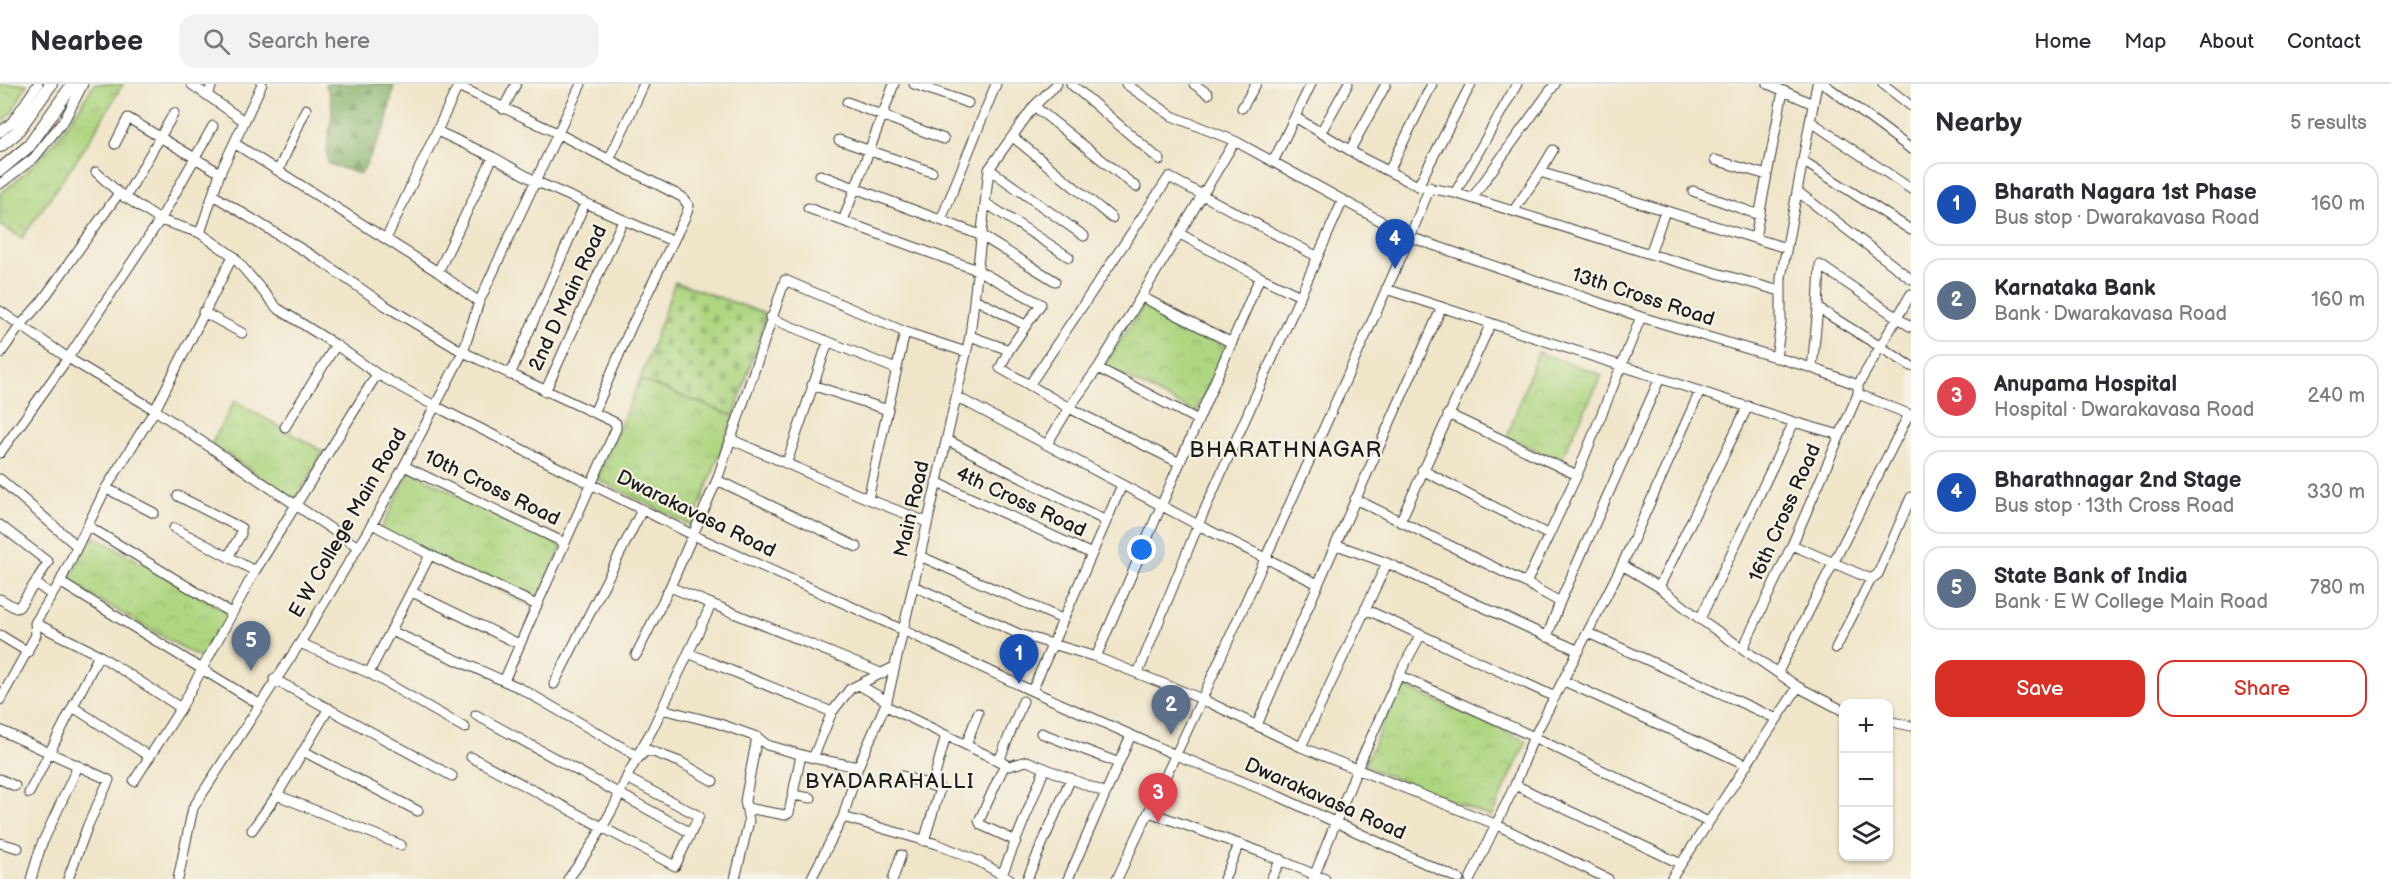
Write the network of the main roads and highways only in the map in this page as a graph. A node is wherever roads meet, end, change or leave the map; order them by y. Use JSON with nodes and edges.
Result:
{"nodes":[{"id":1,"x":51,"y":84,"type":"edge"},
{"id":2,"x":73,"y":84,"type":"edge"},
{"id":3,"x":0,"y":146,"type":"edge"},
{"id":4,"x":0,"y":170,"type":"edge"}],
"edges":[{"from":1,"to":3,"type":"main road"},
{"from":2,"to":4,"type":"main road"}]}
